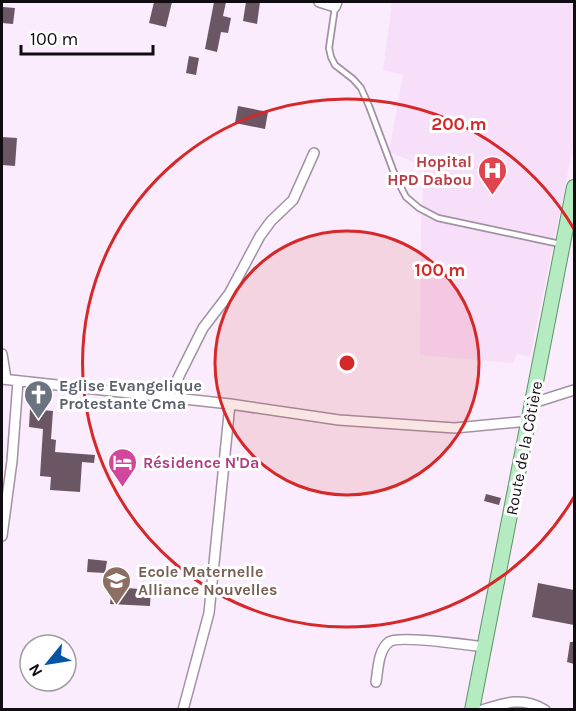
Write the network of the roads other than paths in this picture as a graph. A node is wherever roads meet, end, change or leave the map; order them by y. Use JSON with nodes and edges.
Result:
{"nodes":[{"id":1,"x":319,"y":2,"type":"edge"},
{"id":2,"x":336,"y":4,"type":"edge"},
{"id":3,"x":315,"y":153,"type":"dead end"},
{"id":4,"x":574,"y":186,"type":"edge"},
{"id":5,"x":562,"y":245,"type":"junction"},
{"id":6,"x":2,"y":354,"type":"edge"},
{"id":7,"x":4,"y":379,"type":"edge"},
{"id":8,"x":18,"y":381,"type":"junction"},
{"id":9,"x":574,"y":390,"type":"edge"},
{"id":10,"x":183,"y":399,"type":"junction"},
{"id":11,"x":533,"y":403,"type":"junction"},
{"id":12,"x":230,"y":404,"type":"junction"},
{"id":13,"x":529,"y":422,"type":"junction"},
{"id":14,"x":2,"y":536,"type":"edge"},
{"id":15,"x":484,"y":647,"type":"junction"},
{"id":16,"x":376,"y":682,"type":"dead end"},
{"id":17,"x":183,"y":710,"type":"edge"},
{"id":18,"x":472,"y":710,"type":"edge"},
{"id":19,"x":482,"y":710,"type":"edge"},
{"id":20,"x":545,"y":710,"type":"edge"}],
"edges":[{"from":1,"to":2,"type":"street"},
{"from":2,"to":5,"type":"lane"},
{"from":3,"to":10,"type":"street"},
{"from":4,"to":5,"type":"main road","name":"Route de la Côtière"},
{"from":5,"to":11,"type":"main road","name":"Route de la Côtière"},
{"from":6,"to":7,"type":"street"},
{"from":7,"to":8,"type":"street"},
{"from":8,"to":10,"type":"street"},
{"from":8,"to":14,"type":"street"},
{"from":9,"to":11,"type":"street"},
{"from":10,"to":12,"type":"street"},
{"from":11,"to":13,"type":"main road","name":"Route de la Côtière"},
{"from":12,"to":13,"type":"street"},
{"from":12,"to":17,"type":"street"},
{"from":13,"to":15,"type":"main road","name":"Route de la Côtière"},
{"from":15,"to":16,"type":"street"},
{"from":15,"to":18,"type":"main road","name":"Route de la Côtière"},
{"from":19,"to":20,"type":"street"}]}
